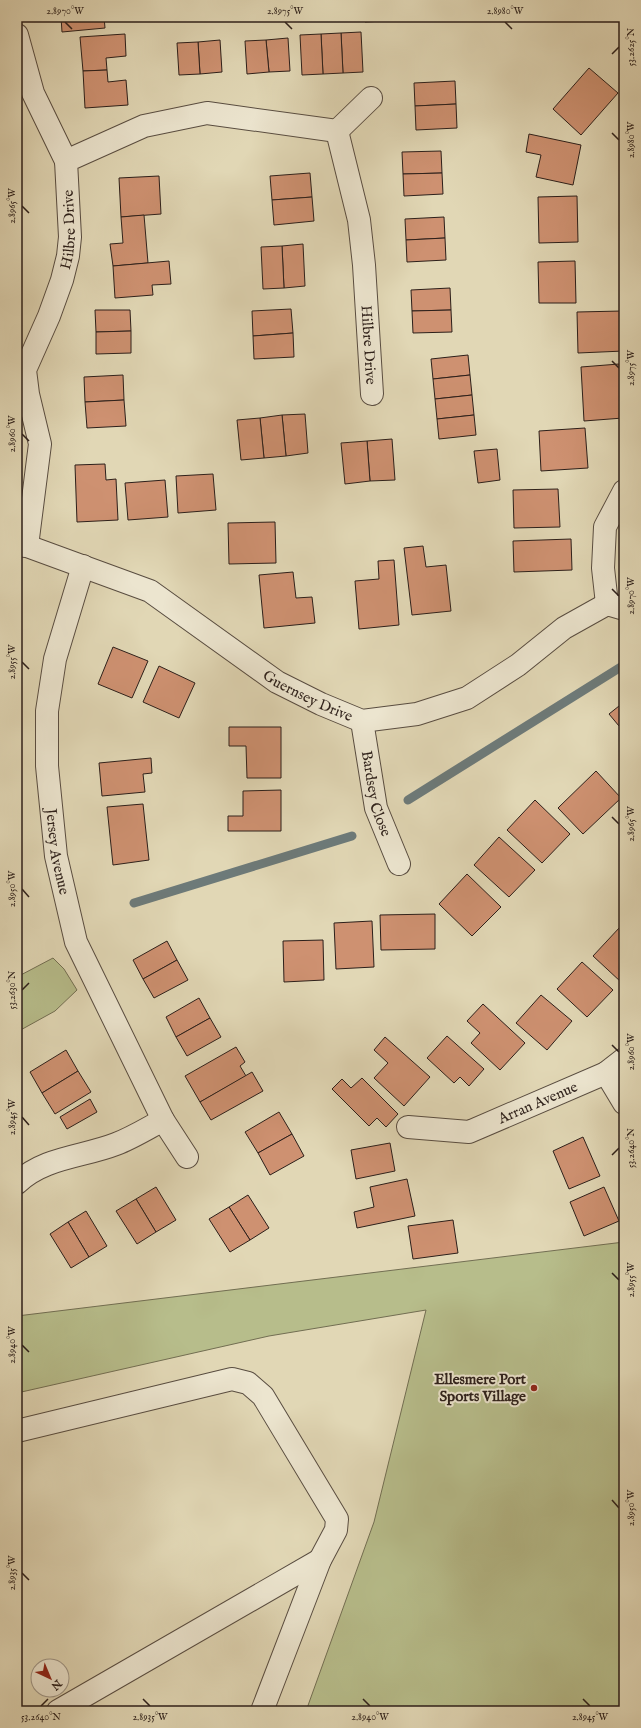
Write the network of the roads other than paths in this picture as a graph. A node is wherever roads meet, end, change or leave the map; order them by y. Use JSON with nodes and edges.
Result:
{"nodes":[{"id":1,"x":17,"y":35,"type":"edge"},
{"id":2,"x":25,"y":97,"type":"edge"},
{"id":3,"x":370,"y":98,"type":"dead end"},
{"id":4,"x":337,"y":131,"type":"junction"},
{"id":5,"x":66,"y":161,"type":"junction"},
{"id":6,"x":372,"y":394,"type":"dead end"},
{"id":7,"x":624,"y":491,"type":"edge"},
{"id":8,"x":22,"y":546,"type":"edge"},
{"id":9,"x":83,"y":566,"type":"junction"},
{"id":10,"x":616,"y":606,"type":"edge"},
{"id":11,"x":362,"y":721,"type":"junction"},
{"id":12,"x":399,"y":864,"type":"dead end"},
{"id":13,"x":624,"y":1059,"type":"edge"},
{"id":14,"x":606,"y":1074,"type":"junction"},
{"id":15,"x":624,"y":1102,"type":"edge"},
{"id":16,"x":163,"y":1120,"type":"junction"},
{"id":17,"x":408,"y":1127,"type":"dead end"},
{"id":18,"x":187,"y":1157,"type":"dead end"},
{"id":19,"x":17,"y":1183,"type":"edge"},
{"id":20,"x":17,"y":1431,"type":"edge"},
{"id":21,"x":320,"y":1560,"type":"junction"},
{"id":22,"x":58,"y":1711,"type":"edge"},
{"id":23,"x":262,"y":1711,"type":"edge"}],
"edges":[{"from":1,"to":2,"type":"street"},
{"from":2,"to":5,"type":"street"},
{"from":3,"to":4,"type":"street"},
{"from":4,"to":5,"type":"street"},
{"from":4,"to":6,"type":"street","name":"Hilbre Drive"},
{"from":5,"to":8,"type":"street","name":"Hilbre Drive"},
{"from":7,"to":10,"type":"street"},
{"from":8,"to":9,"type":"street","name":"Guernsey Drive"},
{"from":9,"to":11,"type":"street","name":"Guernsey Drive"},
{"from":9,"to":16,"type":"street","name":"Jersey Avenue"},
{"from":10,"to":11,"type":"street","name":"Guernsey Drive"},
{"from":11,"to":12,"type":"street","name":"Bardsey Close"},
{"from":13,"to":14,"type":"street","name":"Arran Avenue"},
{"from":14,"to":15,"type":"street"},
{"from":14,"to":17,"type":"street","name":"Arran Avenue"},
{"from":16,"to":18,"type":"street","name":"Jersey Avenue"},
{"from":16,"to":19,"type":"street"},
{"from":20,"to":21,"type":"street"},
{"from":21,"to":22,"type":"street"},
{"from":21,"to":23,"type":"street"}]}
